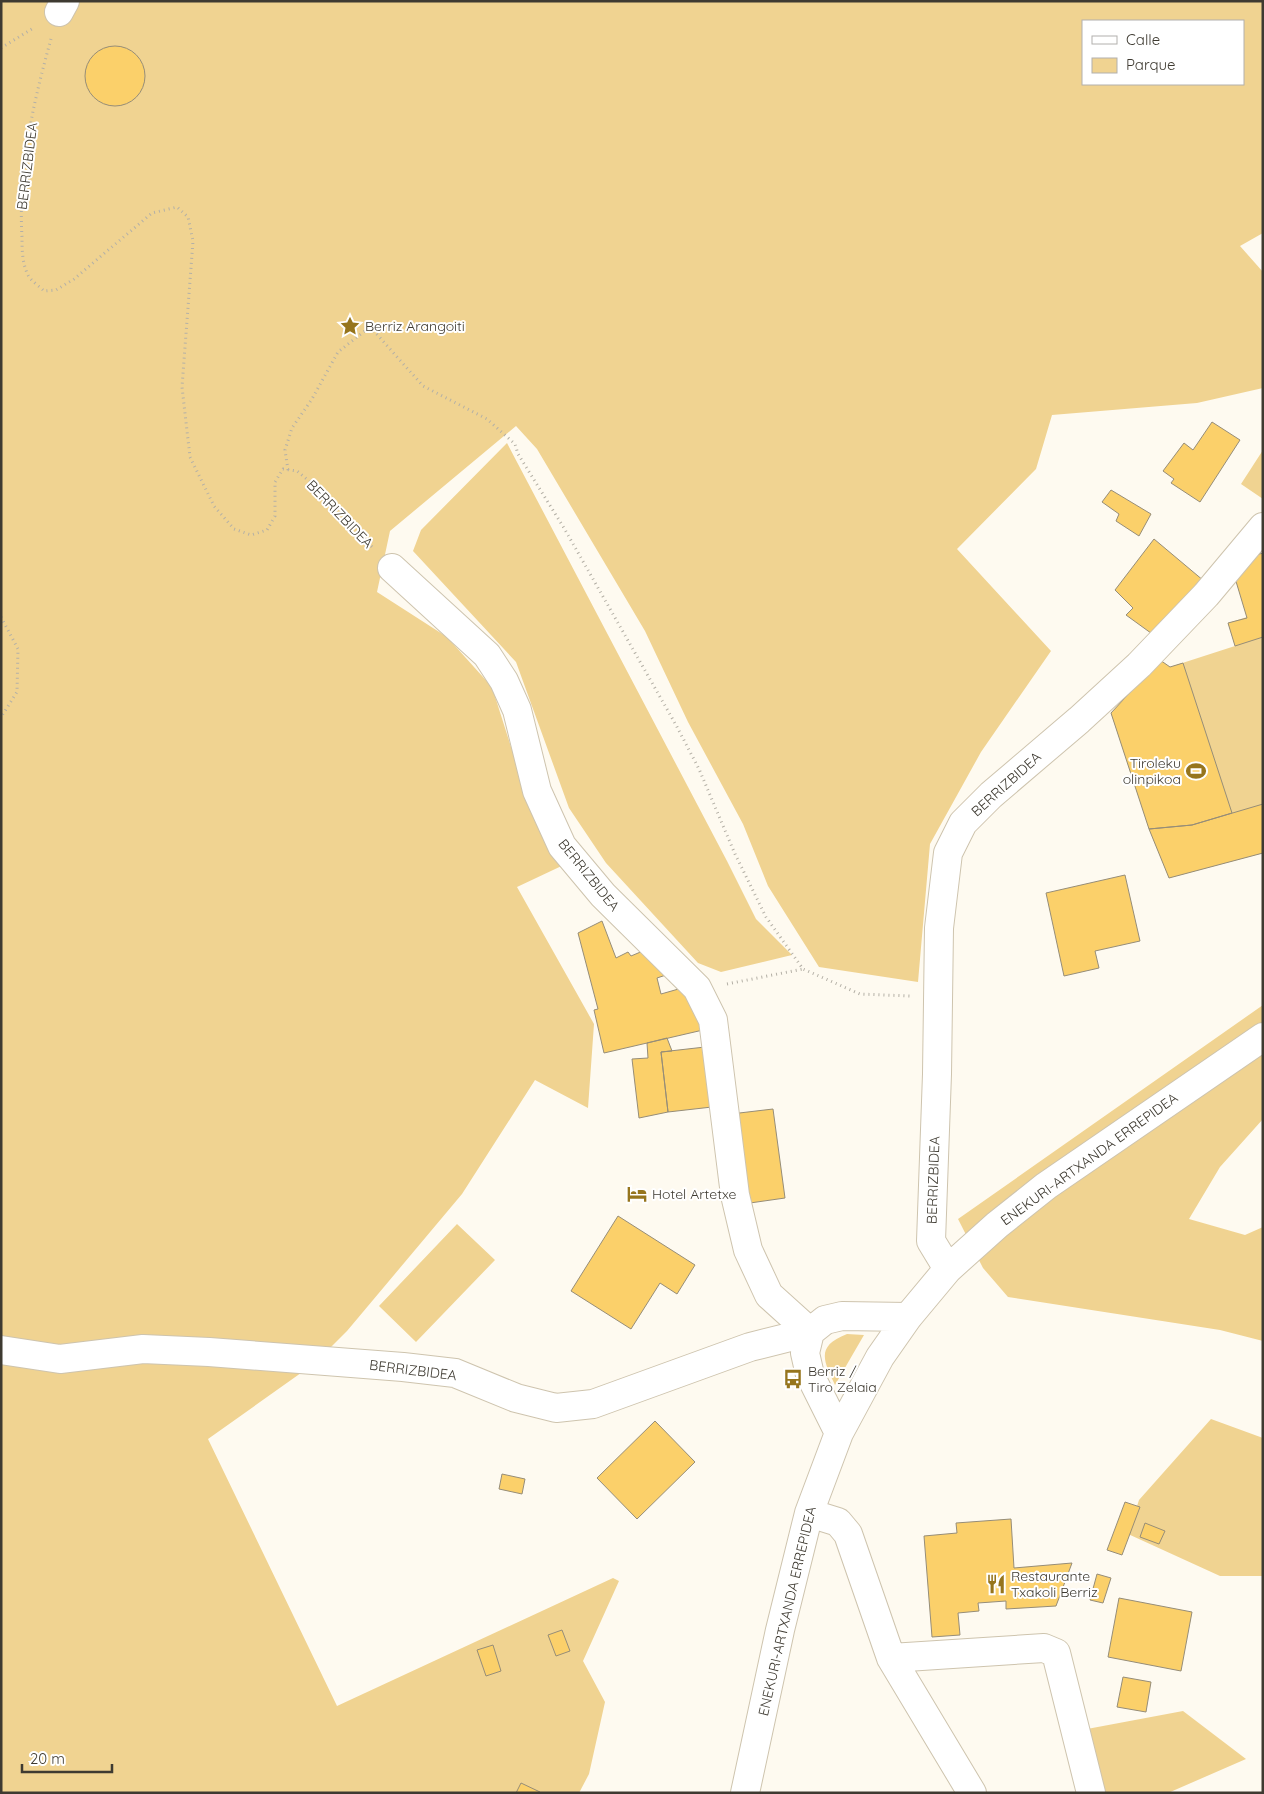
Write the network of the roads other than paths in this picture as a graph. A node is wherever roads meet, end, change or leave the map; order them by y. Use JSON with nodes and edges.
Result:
{"nodes":[{"id":1,"x":1263,"y":528,"type":"edge"},
{"id":2,"x":392,"y":568,"type":"road end"},
{"id":3,"x":1263,"y":1037,"type":"edge"},
{"id":4,"x":948,"y":1269,"type":"junction"},
{"id":5,"x":908,"y":1317,"type":"junction"},
{"id":6,"x":810,"y":1332,"type":"junction"},
{"id":7,"x":1,"y":1350,"type":"edge"},
{"id":8,"x":839,"y":1433,"type":"junction"},
{"id":9,"x":809,"y":1513,"type":"junction"},
{"id":10,"x":891,"y":1658,"type":"junction"},
{"id":11,"x":745,"y":1793,"type":"edge"},
{"id":12,"x":972,"y":1793,"type":"edge"},
{"id":13,"x":1091,"y":1793,"type":"edge"}],
"edges":[{"from":1,"to":4,"type":"street","name":"BERRIZBIDEA"},
{"from":2,"to":6,"type":"street","name":"BERRIZBIDEA"},
{"from":3,"to":4,"type":"street","name":"ENEKURI-ARTXANDA ERREPIDEA"},
{"from":4,"to":5,"type":"street","name":"ENEKURI-ARTXANDA ERREPIDEA"},
{"from":5,"to":6,"type":"street","name":"BERRIZBIDEA"},
{"from":5,"to":8,"type":"street","name":"ENEKURI-ARTXANDA ERREPIDEA"},
{"from":6,"to":7,"type":"street","name":"BERRIZBIDEA"},
{"from":6,"to":8,"type":"street"},
{"from":8,"to":9,"type":"street","name":"ENEKURI-ARTXANDA ERREPIDEA"},
{"from":9,"to":10,"type":"street"},
{"from":9,"to":11,"type":"street","name":"ENEKURI-ARTXANDA ERREPIDEA"},
{"from":10,"to":12,"type":"street"},
{"from":10,"to":13,"type":"street"}]}
